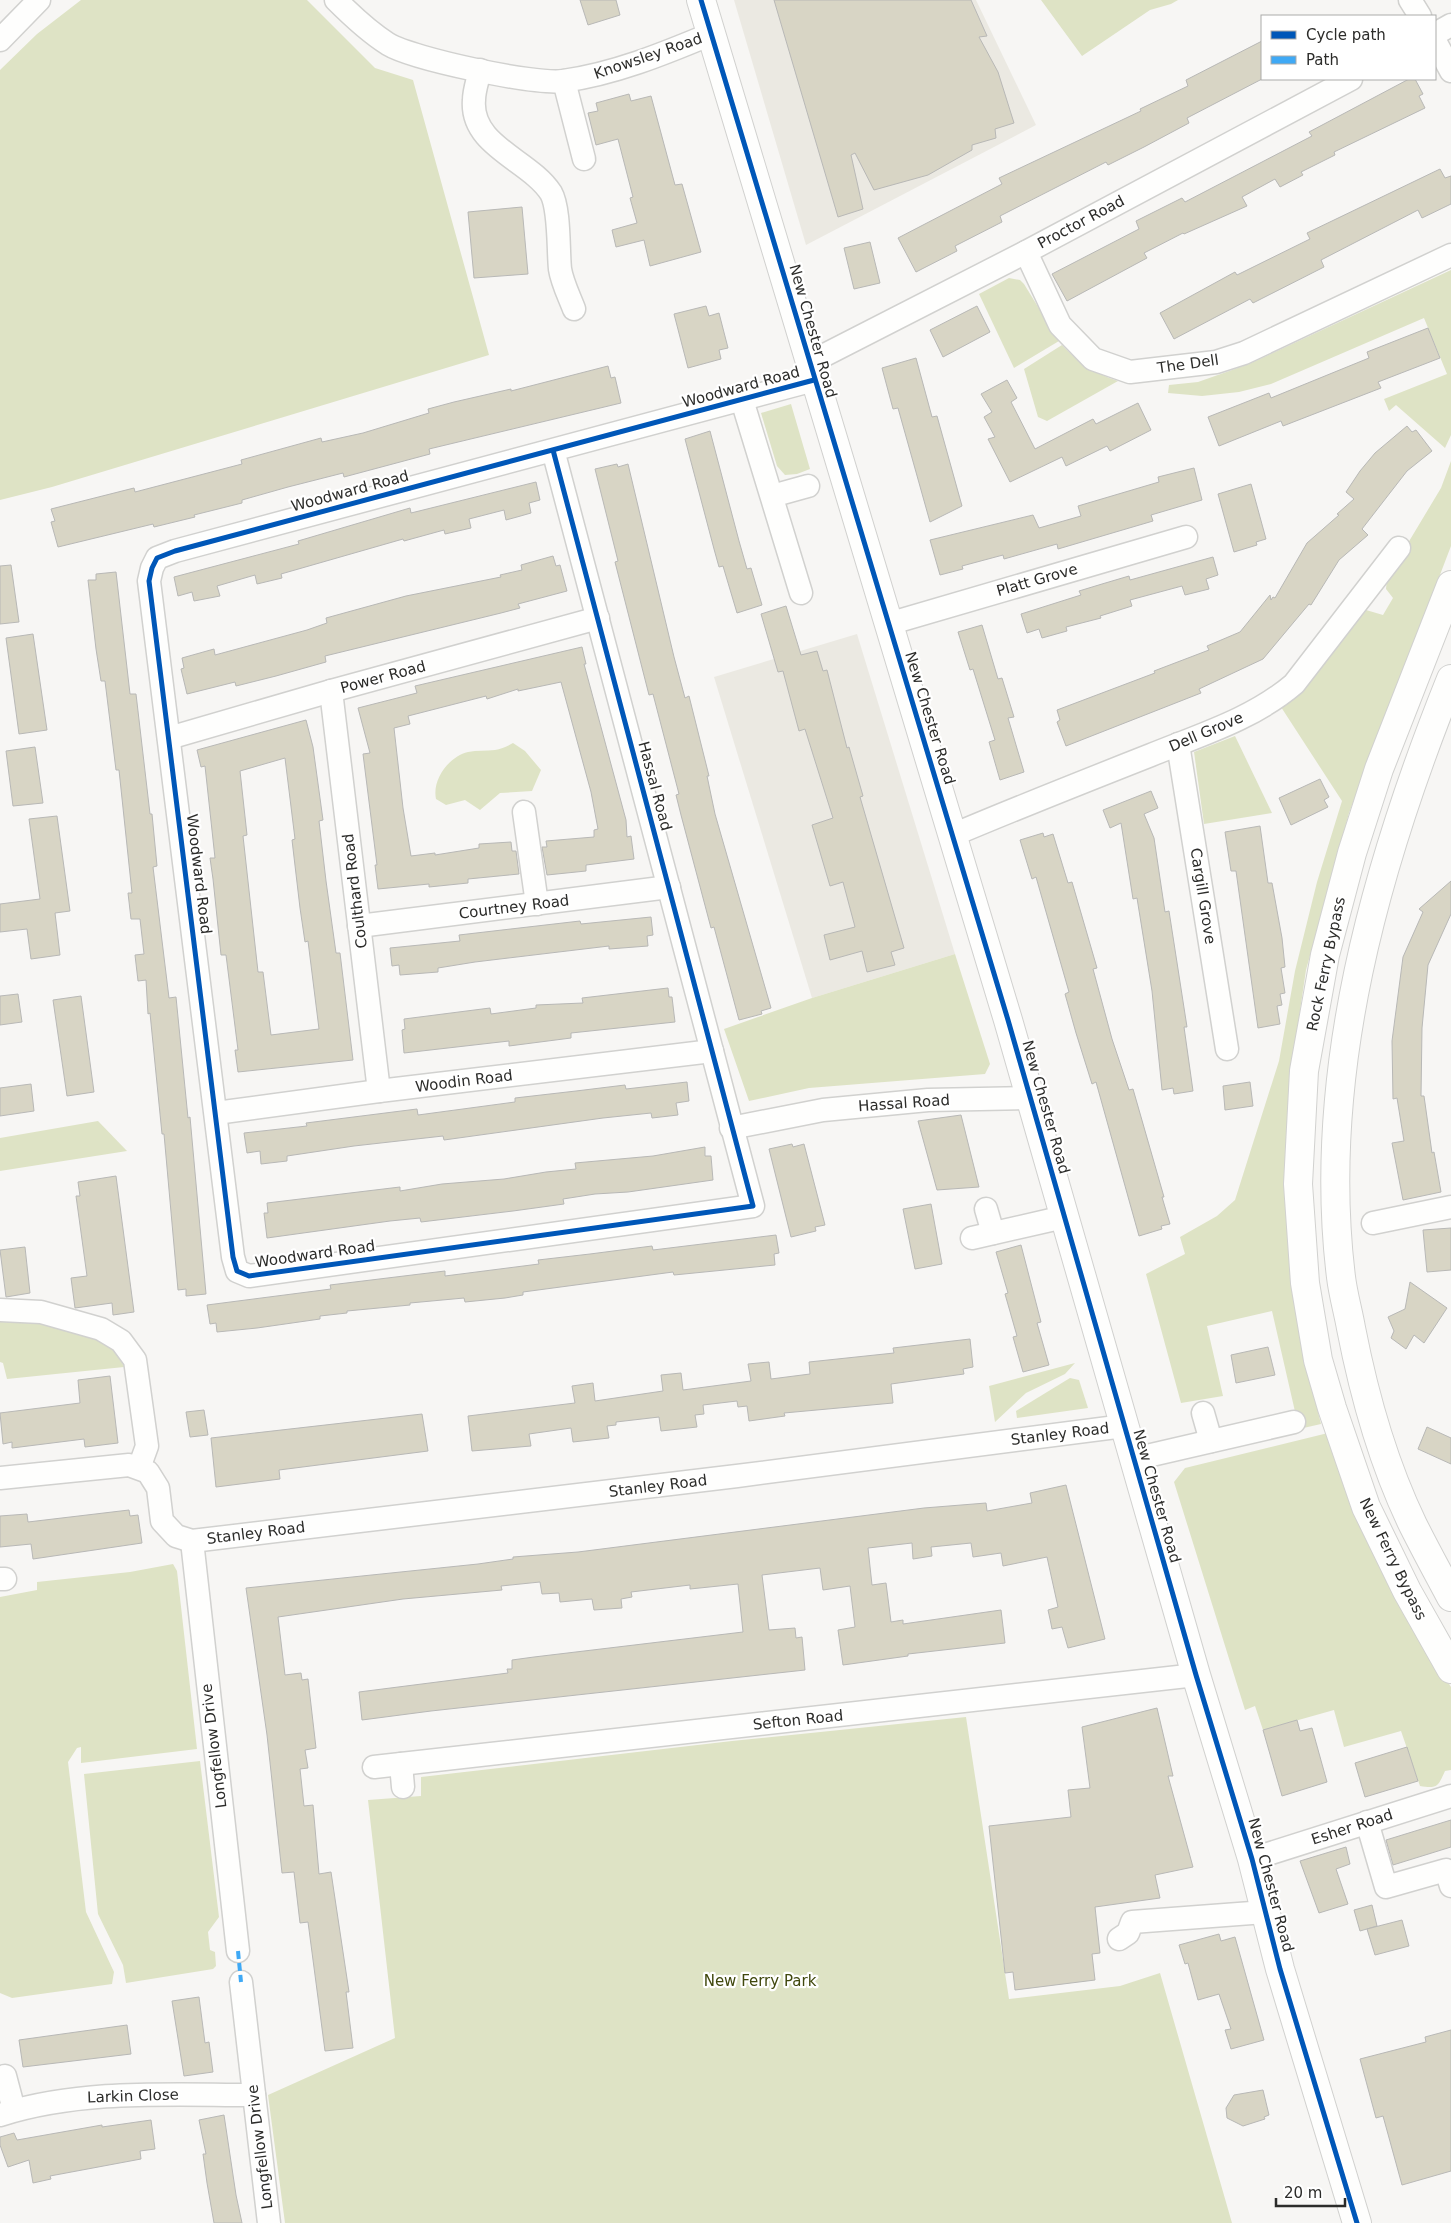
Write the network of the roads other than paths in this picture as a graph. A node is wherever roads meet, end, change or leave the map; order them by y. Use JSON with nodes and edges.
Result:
{"nodes":[{"id":1,"x":39,"y":0,"type":"edge"},
{"id":2,"x":336,"y":0,"type":"edge"},
{"id":3,"x":701,"y":0,"type":"edge"},
{"id":4,"x":1410,"y":0,"type":"edge"},
{"id":5,"x":1419,"y":15,"type":"edge"},
{"id":6,"x":1451,"y":25,"type":"edge"},
{"id":7,"x":1436,"y":33,"type":"edge"},
{"id":8,"x":711,"y":34,"type":"junction"},
{"id":9,"x":0,"y":40,"type":"edge"},
{"id":10,"x":1436,"y":43,"type":"edge"},
{"id":11,"x":480,"y":70,"type":"junction"},
{"id":12,"x":1451,"y":71,"type":"edge"},
{"id":13,"x":1349,"y":80,"type":"edge"},
{"id":14,"x":564,"y":81,"type":"junction"},
{"id":15,"x":584,"y":159,"type":"dead end"},
{"id":16,"x":1026,"y":252,"type":"junction"},
{"id":17,"x":1451,"y":255,"type":"edge"},
{"id":18,"x":574,"y":309,"type":"dead end"},
{"id":19,"x":811,"y":371,"type":"junction"},
{"id":20,"x":742,"y":400,"type":"junction"},
{"id":21,"x":553,"y":450,"type":"junction"},
{"id":22,"x":808,"y":486,"type":"dead end"},
{"id":23,"x":772,"y":496,"type":"junction"},
{"id":24,"x":1186,"y":537,"type":"dead end"},
{"id":25,"x":1399,"y":548,"type":"dead end"},
{"id":26,"x":1451,"y":584,"type":"edge"},
{"id":27,"x":801,"y":593,"type":"dead end"},
{"id":28,"x":598,"y":618,"type":"junction"},
{"id":29,"x":888,"y":624,"type":"junction"},
{"id":30,"x":1451,"y":679,"type":"edge"},
{"id":31,"x":331,"y":691,"type":"junction"},
{"id":32,"x":169,"y":738,"type":"junction"},
{"id":33,"x":1178,"y":744,"type":"junction"},
{"id":34,"x":524,"y":812,"type":"dead end"},
{"id":35,"x":953,"y":834,"type":"junction"},
{"id":36,"x":669,"y":887,"type":"junction"},
{"id":37,"x":537,"y":904,"type":"junction"},
{"id":38,"x":359,"y":926,"type":"junction"},
{"id":39,"x":1227,"y":1049,"type":"dead end"},
{"id":40,"x":712,"y":1051,"type":"junction"},
{"id":41,"x":379,"y":1091,"type":"junction"},
{"id":42,"x":1030,"y":1098,"type":"junction"},
{"id":43,"x":216,"y":1113,"type":"junction"},
{"id":44,"x":731,"y":1128,"type":"junction"},
{"id":45,"x":1451,"y":1207,"type":"edge"},
{"id":46,"x":986,"y":1208,"type":"dead end"},
{"id":47,"x":1064,"y":1217,"type":"junction"},
{"id":48,"x":1373,"y":1224,"type":"dead end"},
{"id":49,"x":0,"y":1310,"type":"edge"},
{"id":50,"x":1318,"y":1360,"type":"joint"},
{"id":51,"x":1203,"y":1413,"type":"dead end"},
{"id":52,"x":1294,"y":1422,"type":"dead end"},
{"id":53,"x":1124,"y":1426,"type":"junction"},
{"id":54,"x":1211,"y":1441,"type":"junction"},
{"id":55,"x":1134,"y":1459,"type":"junction"},
{"id":56,"x":139,"y":1468,"type":"junction"},
{"id":57,"x":0,"y":1478,"type":"edge"},
{"id":58,"x":192,"y":1541,"type":"junction"},
{"id":59,"x":1451,"y":1597,"type":"edge"},
{"id":60,"x":1451,"y":1669,"type":"edge"},
{"id":61,"x":1196,"y":1675,"type":"junction"},
{"id":62,"x":401,"y":1764,"type":"junction"},
{"id":63,"x":374,"y":1767,"type":"dead end"},
{"id":64,"x":403,"y":1787,"type":"dead end"},
{"id":65,"x":1451,"y":1796,"type":"edge"},
{"id":66,"x":1367,"y":1822,"type":"junction"},
{"id":67,"x":1252,"y":1859,"type":"junction"},
{"id":68,"x":1449,"y":1875,"type":"edge"},
{"id":69,"x":1266,"y":1912,"type":"junction"},
{"id":70,"x":1119,"y":1940,"type":"dead end"},
{"id":71,"x":238,"y":1951,"type":"dead end"},
{"id":72,"x":241,"y":1982,"type":"dead end"},
{"id":73,"x":5,"y":2076,"type":"dead end"},
{"id":74,"x":254,"y":2094,"type":"junction"},
{"id":75,"x":7,"y":2113,"type":"edge"},
{"id":76,"x":269,"y":2223,"type":"edge"},
{"id":77,"x":1357,"y":2223,"type":"edge"}],
"edges":[{"from":1,"to":9,"type":"street"},
{"from":2,"to":11,"type":"street","name":"Knowsley Road"},
{"from":3,"to":8,"type":"main road","name":"New Chester Road"},
{"from":4,"to":5,"type":"street"},
{"from":6,"to":7,"type":"street"},
{"from":8,"to":14,"type":"street","name":"Knowsley Road"},
{"from":8,"to":19,"type":"main road","name":"New Chester Road"},
{"from":10,"to":12,"type":"street"},
{"from":11,"to":14,"type":"street","name":"Knowsley Road"},
{"from":11,"to":18,"type":"street"},
{"from":13,"to":16,"type":"street","name":"Proctor Road"},
{"from":14,"to":15,"type":"street"},
{"from":16,"to":17,"type":"street","name":"The Dell"},
{"from":16,"to":19,"type":"street","name":"Proctor Road"},
{"from":19,"to":20,"type":"street","name":"Woodward Road"},
{"from":19,"to":29,"type":"main road","name":"New Chester Road"},
{"from":20,"to":21,"type":"street","name":"Woodward Road"},
{"from":20,"to":23,"type":"street"},
{"from":21,"to":28,"type":"street","name":"Hassal Road"},
{"from":21,"to":32,"type":"street","name":"Woodward Road"},
{"from":22,"to":23,"type":"street"},
{"from":23,"to":27,"type":"street"},
{"from":24,"to":29,"type":"street","name":"Platt Grove"},
{"from":25,"to":33,"type":"street","name":"Dell Grove"},
{"from":26,"to":50,"type":"main road","name":"Rock Ferry Bypass"},
{"from":28,"to":31,"type":"street","name":"Power Road"},
{"from":28,"to":36,"type":"street","name":"Hassal Road"},
{"from":29,"to":35,"type":"main road","name":"New Chester Road"},
{"from":30,"to":59,"type":"main road"},
{"from":31,"to":32,"type":"street","name":"Power Road"},
{"from":31,"to":38,"type":"street","name":"Coulthard Road"},
{"from":32,"to":43,"type":"street","name":"Woodward Road"},
{"from":33,"to":35,"type":"street","name":"Dell Grove"},
{"from":33,"to":39,"type":"street","name":"Cargill Grove"},
{"from":34,"to":37,"type":"street"},
{"from":35,"to":42,"type":"main road","name":"New Chester Road"},
{"from":36,"to":37,"type":"street","name":"Courtney Road"},
{"from":36,"to":40,"type":"street","name":"Hassal Road"},
{"from":37,"to":38,"type":"street","name":"Courtney Road"},
{"from":38,"to":41,"type":"street","name":"Coulthard Road"},
{"from":40,"to":41,"type":"street","name":"Woodin Road"},
{"from":40,"to":44,"type":"street","name":"Hassal Road"},
{"from":41,"to":43,"type":"street","name":"Woodin Road"},
{"from":42,"to":44,"type":"street","name":"Hassal Road"},
{"from":42,"to":47,"type":"main road","name":"New Chester Road"},
{"from":43,"to":44,"type":"street","name":"Woodward Road"},
{"from":45,"to":48,"type":"street"},
{"from":46,"to":47,"type":"street"},
{"from":47,"to":53,"type":"main road","name":"New Chester Road"},
{"from":49,"to":56,"type":"street"},
{"from":50,"to":60,"type":"main road","name":"New Ferry Bypass"},
{"from":51,"to":54,"type":"street"},
{"from":52,"to":54,"type":"street"},
{"from":53,"to":55,"type":"main road","name":"New Chester Road"},
{"from":53,"to":58,"type":"street","name":"Stanley Road"},
{"from":54,"to":55,"type":"street"},
{"from":55,"to":61,"type":"main road","name":"New Chester Road"},
{"from":56,"to":57,"type":"street"},
{"from":56,"to":58,"type":"street"},
{"from":58,"to":71,"type":"street","name":"Longfellow Drive"},
{"from":61,"to":62,"type":"street","name":"Sefton Road"},
{"from":61,"to":67,"type":"main road","name":"New Chester Road"},
{"from":62,"to":63,"type":"street","name":"Sefton Road"},
{"from":62,"to":64,"type":"street"},
{"from":65,"to":66,"type":"street","name":"Esher Road"},
{"from":66,"to":67,"type":"street","name":"Esher Road"},
{"from":66,"to":68,"type":"street"},
{"from":67,"to":69,"type":"main road","name":"New Chester Road"},
{"from":69,"to":70,"type":"street"},
{"from":69,"to":77,"type":"main road","name":"New Chester Road"},
{"from":72,"to":74,"type":"street","name":"Longfellow Drive"},
{"from":73,"to":75,"type":"street","name":"Larkin Close"},
{"from":74,"to":75,"type":"street","name":"Larkin Close"},
{"from":74,"to":76,"type":"street","name":"Longfellow Drive"}]}
